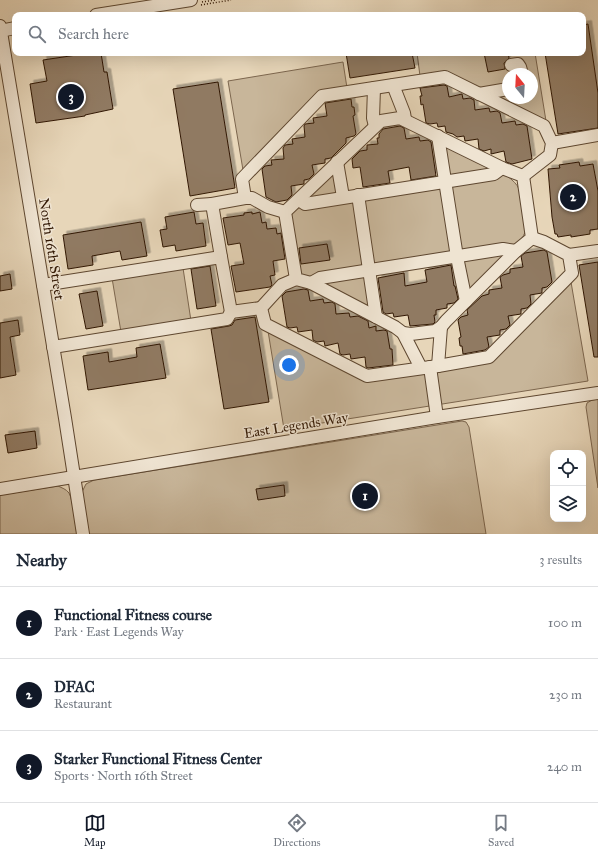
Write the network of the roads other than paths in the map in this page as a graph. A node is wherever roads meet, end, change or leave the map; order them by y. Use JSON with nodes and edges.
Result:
{"nodes":[{"id":1,"x":191,"y":0,"type":"edge"},
{"id":2,"x":115,"y":12,"type":"edge"},
{"id":3,"x":12,"y":28,"type":"edge"},
{"id":4,"x":0,"y":29,"type":"edge"},
{"id":5,"x":511,"y":65,"type":"dead end"},
{"id":6,"x":520,"y":68,"type":"edge"},
{"id":7,"x":393,"y":85,"type":"junction"},
{"id":8,"x":374,"y":88,"type":"junction"},
{"id":9,"x":502,"y":90,"type":"edge"},
{"id":10,"x":479,"y":94,"type":"junction"},
{"id":11,"x":405,"y":119,"type":"junction"},
{"id":12,"x":375,"y":126,"type":"junction"},
{"id":13,"x":598,"y":135,"type":"edge"},
{"id":14,"x":438,"y":136,"type":"junction"},
{"id":15,"x":552,"y":143,"type":"junction"},
{"id":16,"x":337,"y":162,"type":"junction"},
{"id":17,"x":502,"y":168,"type":"junction"},
{"id":18,"x":523,"y":176,"type":"junction"},
{"id":19,"x":445,"y":181,"type":"junction"},
{"id":20,"x":358,"y":195,"type":"junction"},
{"id":21,"x":343,"y":197,"type":"junction"},
{"id":22,"x":245,"y":198,"type":"junction"},
{"id":23,"x":299,"y":200,"type":"junction"},
{"id":24,"x":212,"y":204,"type":"junction"},
{"id":25,"x":197,"y":205,"type":"dead end"},
{"id":26,"x":285,"y":212,"type":"junction"},
{"id":27,"x":532,"y":238,"type":"junction"},
{"id":28,"x":516,"y":251,"type":"junction"},
{"id":29,"x":598,"y":251,"type":"edge"},
{"id":30,"x":569,"y":254,"type":"junction"},
{"id":31,"x":221,"y":257,"type":"junction"},
{"id":32,"x":457,"y":257,"type":"junction"},
{"id":33,"x":369,"y":271,"type":"junction"},
{"id":34,"x":296,"y":279,"type":"junction"},
{"id":35,"x":312,"y":283,"type":"junction"},
{"id":36,"x":43,"y":285,"type":"junction"},
{"id":37,"x":466,"y":301,"type":"junction"},
{"id":38,"x":261,"y":308,"type":"junction"},
{"id":39,"x":231,"y":312,"type":"junction"},
{"id":40,"x":376,"y":317,"type":"junction"},
{"id":41,"x":441,"y":328,"type":"junction"},
{"id":42,"x":403,"y":333,"type":"junction"},
{"id":43,"x":53,"y":347,"type":"junction"},
{"id":44,"x":430,"y":367,"type":"junction"},
{"id":45,"x":598,"y":393,"type":"edge"},
{"id":46,"x":437,"y":417,"type":"junction"},
{"id":47,"x":74,"y":477,"type":"junction"},
{"id":48,"x":0,"y":488,"type":"edge"},
{"id":49,"x":83,"y":534,"type":"edge"}],
"edges":[{"from":1,"to":2,"type":"street"},
{"from":3,"to":4,"type":"street"},
{"from":4,"to":36,"type":"street","name":"North 16th Street"},
{"from":5,"to":6,"type":"street"},
{"from":7,"to":8,"type":"street"},
{"from":7,"to":10,"type":"street"},
{"from":7,"to":11,"type":"street"},
{"from":8,"to":12,"type":"street"},
{"from":8,"to":22,"type":"street"},
{"from":9,"to":10,"type":"street"},
{"from":10,"to":15,"type":"street"},
{"from":11,"to":12,"type":"street"},
{"from":11,"to":14,"type":"street"},
{"from":12,"to":16,"type":"street"},
{"from":13,"to":15,"type":"street"},
{"from":14,"to":17,"type":"street"},
{"from":14,"to":19,"type":"street"},
{"from":15,"to":18,"type":"street"},
{"from":16,"to":21,"type":"street"},
{"from":16,"to":23,"type":"street"},
{"from":17,"to":18,"type":"street"},
{"from":17,"to":19,"type":"street"},
{"from":18,"to":27,"type":"street"},
{"from":19,"to":20,"type":"street"},
{"from":19,"to":32,"type":"street"},
{"from":20,"to":21,"type":"street"},
{"from":20,"to":33,"type":"street"},
{"from":21,"to":23,"type":"street"},
{"from":22,"to":24,"type":"street"},
{"from":22,"to":26,"type":"street"},
{"from":23,"to":26,"type":"street"},
{"from":24,"to":25,"type":"street"},
{"from":24,"to":31,"type":"street"},
{"from":26,"to":34,"type":"street"},
{"from":27,"to":28,"type":"street"},
{"from":27,"to":30,"type":"street"},
{"from":28,"to":32,"type":"street"},
{"from":28,"to":37,"type":"street"},
{"from":29,"to":30,"type":"street"},
{"from":30,"to":44,"type":"street"},
{"from":31,"to":36,"type":"street"},
{"from":31,"to":39,"type":"street"},
{"from":32,"to":33,"type":"street"},
{"from":32,"to":37,"type":"street"},
{"from":33,"to":35,"type":"street"},
{"from":33,"to":40,"type":"street"},
{"from":34,"to":35,"type":"street"},
{"from":34,"to":38,"type":"street"},
{"from":35,"to":40,"type":"street"},
{"from":36,"to":43,"type":"street","name":"North 16th Street"},
{"from":37,"to":41,"type":"street"},
{"from":38,"to":39,"type":"street"},
{"from":38,"to":44,"type":"street"},
{"from":39,"to":43,"type":"street"},
{"from":40,"to":42,"type":"street"},
{"from":41,"to":42,"type":"street"},
{"from":41,"to":44,"type":"street"},
{"from":42,"to":44,"type":"street"},
{"from":43,"to":47,"type":"street","name":"North 16th Street"},
{"from":44,"to":46,"type":"street"},
{"from":45,"to":46,"type":"street","name":"East Legends Way"},
{"from":46,"to":47,"type":"street","name":"East Legends Way"},
{"from":47,"to":48,"type":"street","name":"East Legends Way"},
{"from":47,"to":49,"type":"street","name":"North 16th Street"}]}
